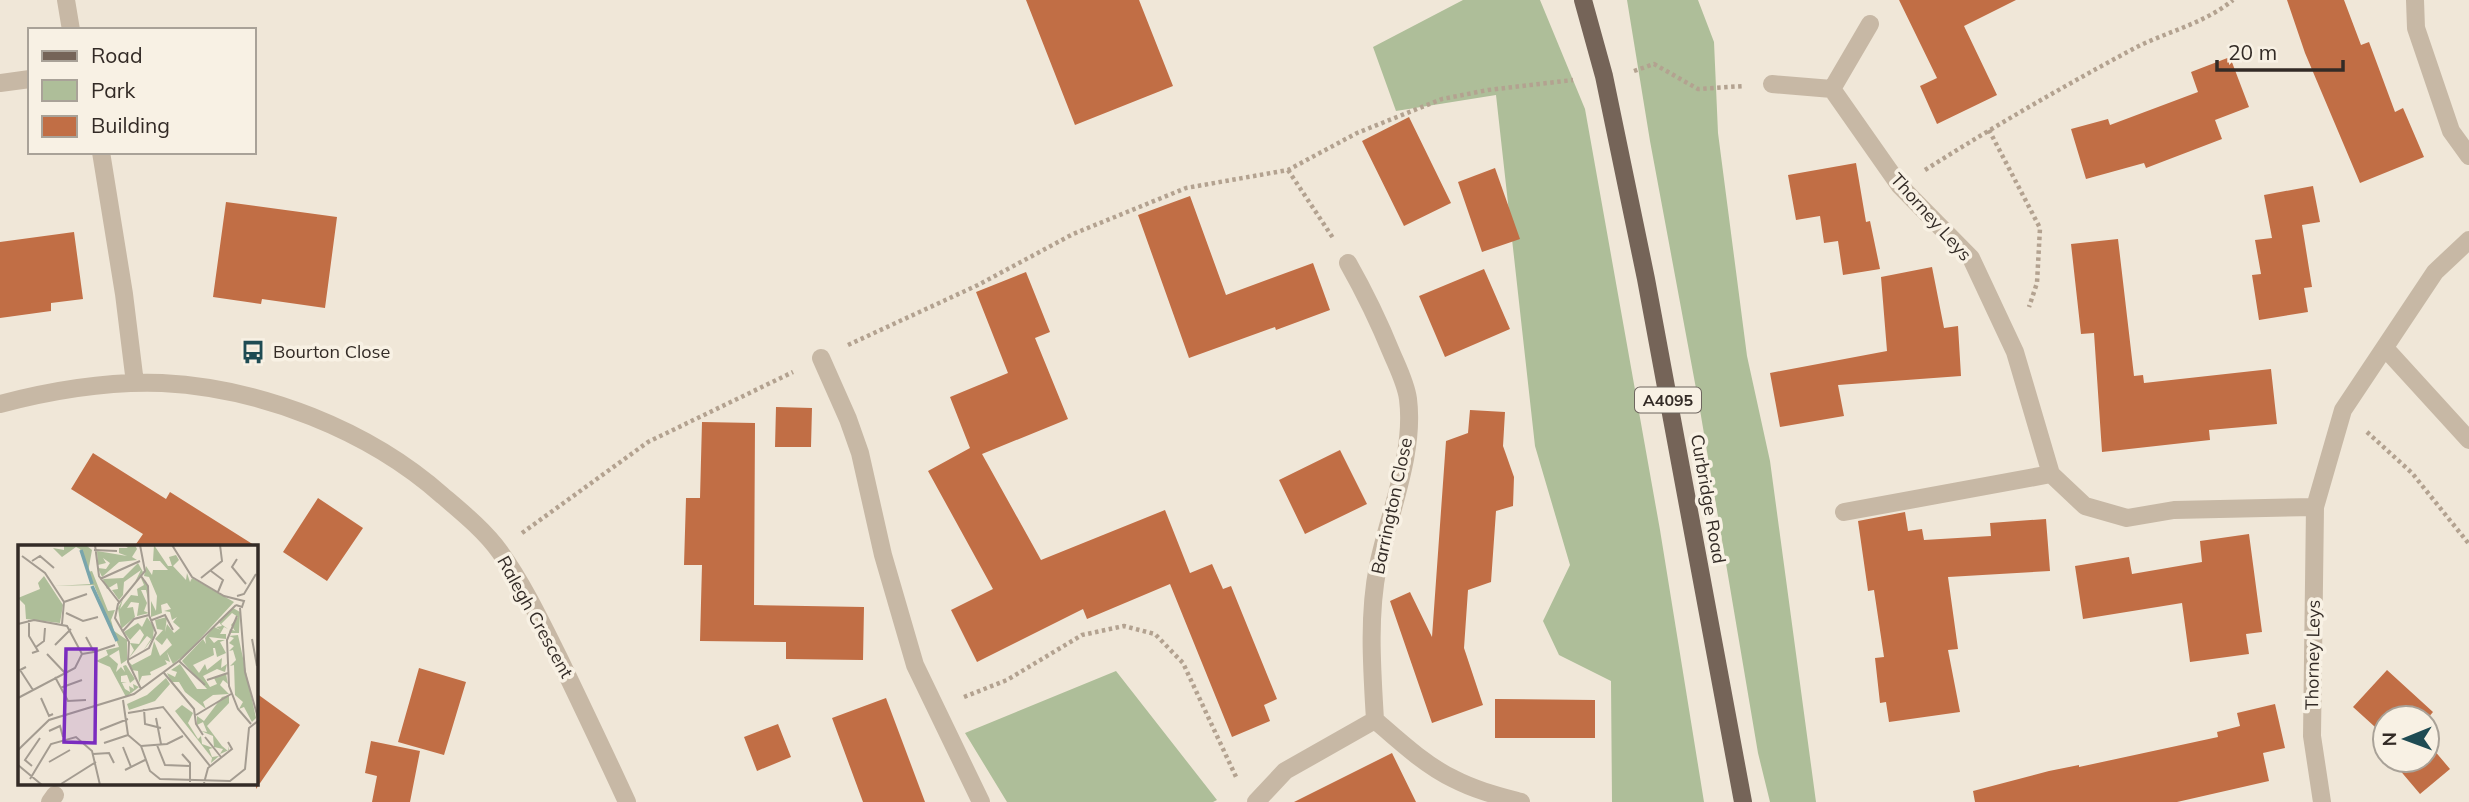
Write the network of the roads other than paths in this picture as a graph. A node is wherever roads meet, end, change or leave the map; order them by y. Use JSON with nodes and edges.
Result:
{"nodes":[{"id":1,"x":66,"y":0,"type":"edge"},
{"id":2,"x":1583,"y":0,"type":"edge"},
{"id":3,"x":2415,"y":0,"type":"edge"},
{"id":4,"x":1870,"y":24,"type":"dead end"},
{"id":5,"x":71,"y":28,"type":"edge"},
{"id":6,"x":28,"y":79,"type":"edge"},
{"id":7,"x":0,"y":83,"type":"edge"},
{"id":8,"x":1772,"y":84,"type":"road end"},
{"id":9,"x":1832,"y":89,"type":"junction"},
{"id":10,"x":102,"y":154,"type":"edge"},
{"id":11,"x":2469,"y":156,"type":"edge"},
{"id":12,"x":2469,"y":240,"type":"edge"},
{"id":13,"x":1348,"y":263,"type":"road end"},
{"id":14,"x":2385,"y":348,"type":"junction"},
{"id":15,"x":821,"y":358,"type":"road end"},
{"id":16,"x":135,"y":383,"type":"junction"},
{"id":17,"x":0,"y":404,"type":"edge"},
{"id":18,"x":2469,"y":440,"type":"edge"},
{"id":19,"x":2050,"y":474,"type":"junction"},
{"id":20,"x":2315,"y":507,"type":"junction"},
{"id":21,"x":1844,"y":512,"type":"dead end"},
{"id":22,"x":1375,"y":720,"type":"junction"},
{"id":23,"x":627,"y":802,"type":"edge"},
{"id":24,"x":981,"y":802,"type":"edge"},
{"id":25,"x":1256,"y":802,"type":"edge"},
{"id":26,"x":1521,"y":802,"type":"edge"},
{"id":27,"x":1743,"y":802,"type":"edge"},
{"id":28,"x":2322,"y":802,"type":"edge"}],
"edges":[{"from":1,"to":5,"type":"street"},
{"from":2,"to":27,"type":"main road","name":"Curbridge Road","number":"A4095"},
{"from":3,"to":11,"type":"street"},
{"from":4,"to":9,"type":"street"},
{"from":6,"to":7,"type":"street"},
{"from":8,"to":9,"type":"street"},
{"from":9,"to":19,"type":"street","name":"Thorney Leys"},
{"from":10,"to":16,"type":"street"},
{"from":12,"to":14,"type":"street","name":"Thorney Leys"},
{"from":13,"to":22,"type":"street","name":"Barrington Close"},
{"from":14,"to":18,"type":"street"},
{"from":14,"to":20,"type":"street","name":"Thorney Leys"},
{"from":15,"to":24,"type":"street"},
{"from":16,"to":17,"type":"street","name":"Ralegh Crescent"},
{"from":16,"to":23,"type":"street","name":"Ralegh Crescent"},
{"from":19,"to":20,"type":"street"},
{"from":19,"to":21,"type":"street"},
{"from":20,"to":28,"type":"street","name":"Thorney Leys"},
{"from":22,"to":25,"type":"street"},
{"from":22,"to":26,"type":"street"}]}
